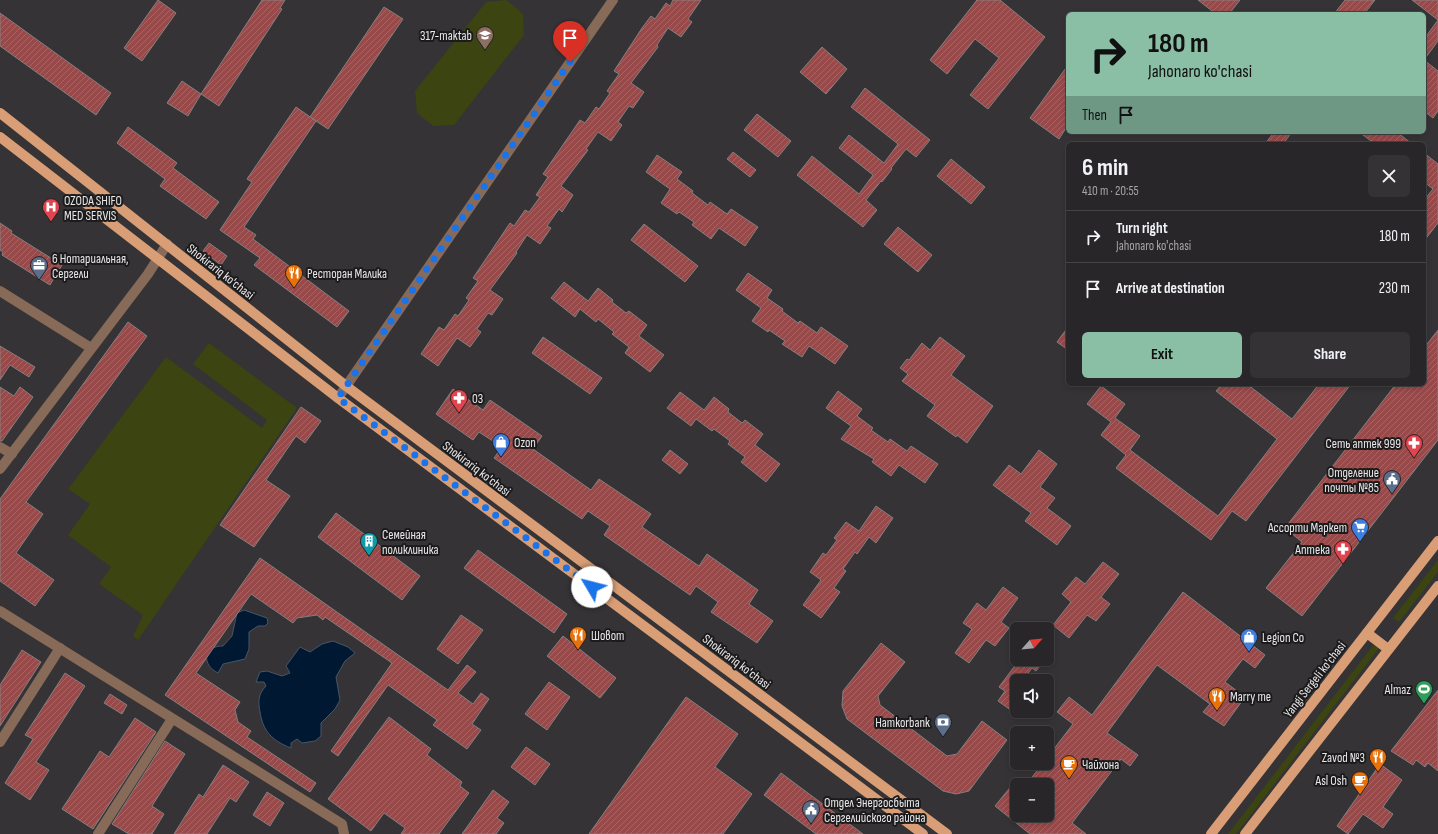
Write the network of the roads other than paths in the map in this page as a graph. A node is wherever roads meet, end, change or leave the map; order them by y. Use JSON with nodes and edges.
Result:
{"nodes":[{"id":1,"x":613,"y":0,"type":"edge"},
{"id":2,"x":0,"y":113,"type":"edge"},
{"id":3,"x":0,"y":137,"type":"edge"},
{"id":4,"x":167,"y":244,"type":"junction"},
{"id":5,"x":158,"y":259,"type":"junction"},
{"id":6,"x":0,"y":291,"type":"edge"},
{"id":7,"x":91,"y":348,"type":"junction"},
{"id":8,"x":346,"y":386,"type":"junction"},
{"id":9,"x":338,"y":398,"type":"junction"},
{"id":10,"x":0,"y":447,"type":"edge"},
{"id":11,"x":12,"y":454,"type":"junction"},
{"id":12,"x":0,"y":469,"type":"edge"},
{"id":13,"x":1438,"y":541,"type":"edge"},
{"id":14,"x":1438,"y":586,"type":"edge"},
{"id":15,"x":0,"y":611,"type":"edge"},
{"id":16,"x":1367,"y":633,"type":"junction"},
{"id":17,"x":60,"y":648,"type":"junction"},
{"id":18,"x":1388,"y":650,"type":"junction"},
{"id":19,"x":172,"y":719,"type":"junction"},
{"id":20,"x":0,"y":742,"type":"edge"},
{"id":21,"x":100,"y":831,"type":"edge"},
{"id":22,"x":111,"y":834,"type":"edge"},
{"id":23,"x":344,"y":834,"type":"edge"},
{"id":24,"x":923,"y":834,"type":"edge"},
{"id":25,"x":947,"y":834,"type":"edge"},
{"id":26,"x":1211,"y":834,"type":"edge"},
{"id":27,"x":1245,"y":834,"type":"edge"}],
"edges":[{"from":1,"to":8,"type":"street"},
{"from":2,"to":4,"type":"main road","name":"Shokirariq ko'chasi"},
{"from":3,"to":5,"type":"main road","name":"Shokirariq ko'chasi"},
{"from":4,"to":5,"type":"street"},
{"from":4,"to":8,"type":"main road","name":"Shokirariq ko'chasi"},
{"from":5,"to":7,"type":"street"},
{"from":5,"to":9,"type":"main road","name":"Shokirariq ko'chasi"},
{"from":6,"to":7,"type":"street"},
{"from":7,"to":11,"type":"street"},
{"from":8,"to":9,"type":"street"},
{"from":8,"to":25,"type":"main road","name":"Shokirariq ko'chasi"},
{"from":9,"to":24,"type":"main road","name":"Shokirariq ko'chasi"},
{"from":10,"to":11,"type":"street"},
{"from":11,"to":12,"type":"street"},
{"from":13,"to":16,"type":"main road","name":"Yangi Sergeli ko'chasi"},
{"from":14,"to":18,"type":"main road"},
{"from":15,"to":17,"type":"street"},
{"from":16,"to":18,"type":"main road"},
{"from":16,"to":26,"type":"main road","name":"Yangi Sergeli ko'chasi"},
{"from":17,"to":19,"type":"street"},
{"from":17,"to":20,"type":"street"},
{"from":18,"to":27,"type":"main road"},
{"from":19,"to":21,"type":"street"},
{"from":19,"to":23,"type":"street"},
{"from":21,"to":22,"type":"street"}]}
